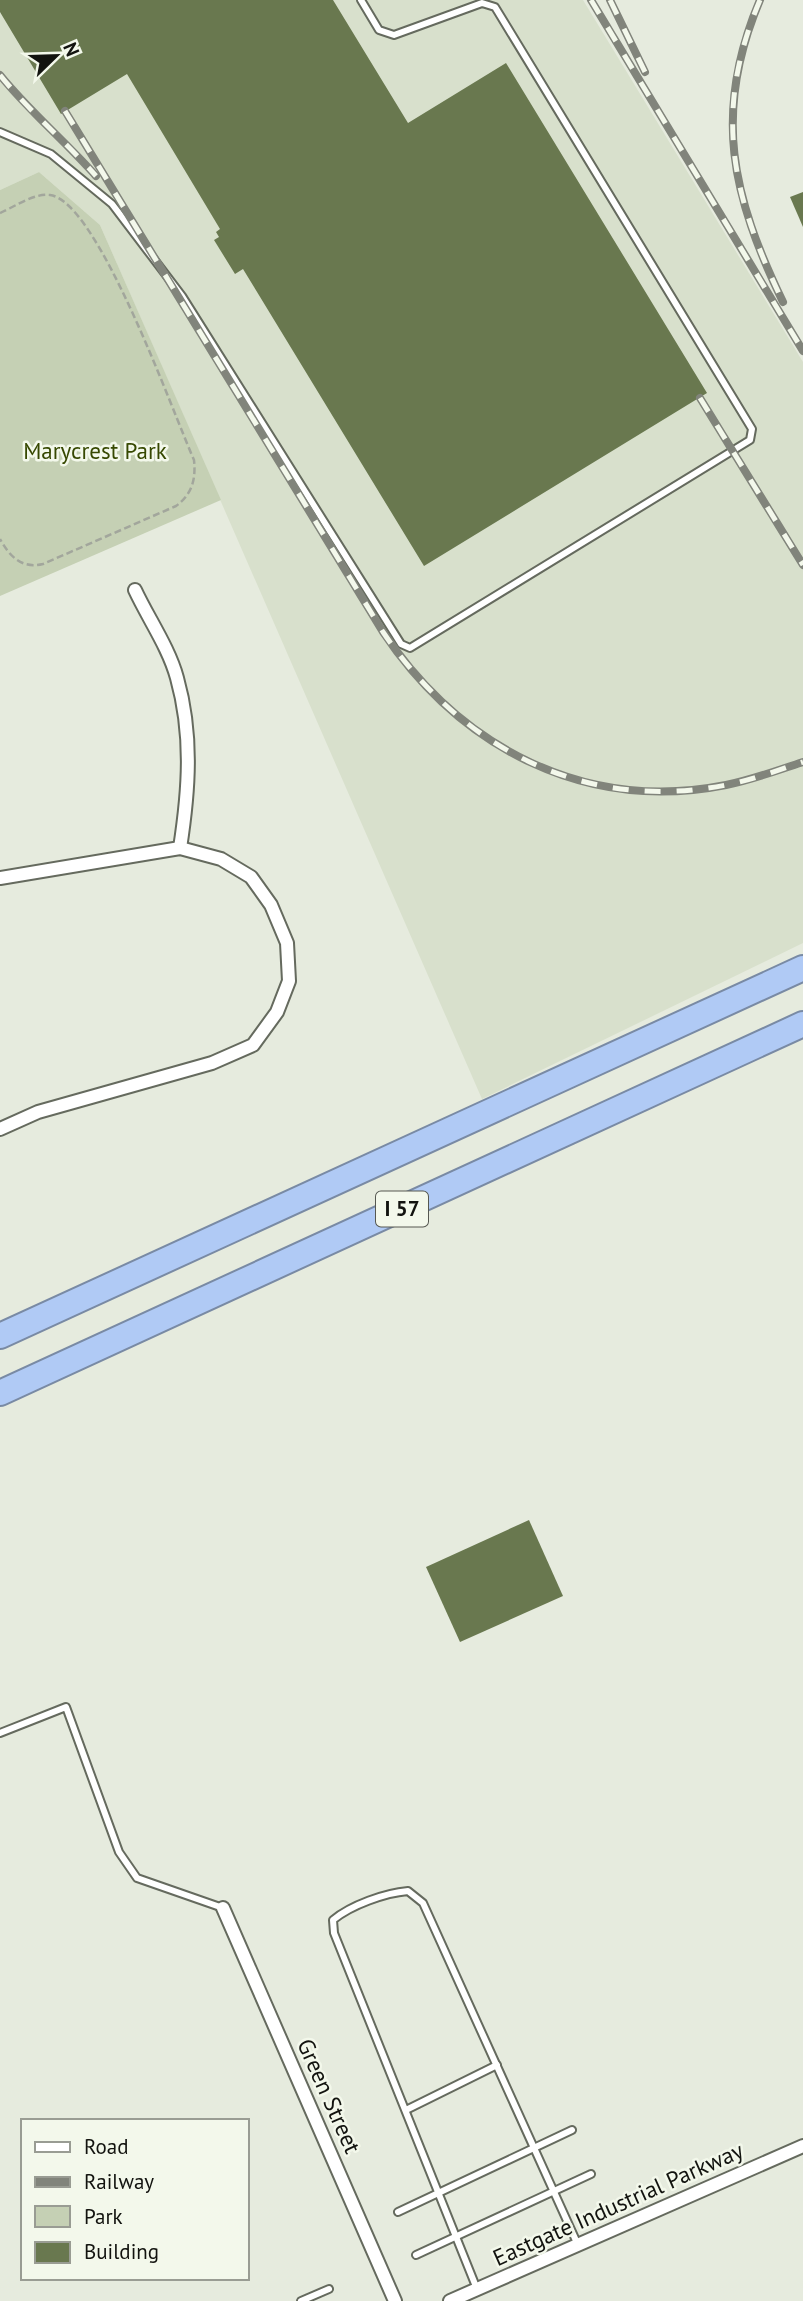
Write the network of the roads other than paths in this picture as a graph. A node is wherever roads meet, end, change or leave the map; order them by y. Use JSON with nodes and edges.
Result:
{"nodes":[{"id":1,"x":361,"y":0,"type":"edge"},
{"id":2,"x":0,"y":132,"type":"edge"},
{"id":3,"x":135,"y":590,"type":"dead end"},
{"id":4,"x":180,"y":848,"type":"junction"},
{"id":5,"x":0,"y":878,"type":"edge"},
{"id":6,"x":803,"y":968,"type":"edge"},
{"id":7,"x":803,"y":1024,"type":"edge"},
{"id":8,"x":0,"y":1129,"type":"edge"},
{"id":9,"x":0,"y":1336,"type":"edge"},
{"id":10,"x":0,"y":1393,"type":"edge"},
{"id":11,"x":0,"y":1733,"type":"edge"},
{"id":12,"x":223,"y":1908,"type":"joint"},
{"id":13,"x":496,"y":2065,"type":"junction"},
{"id":14,"x":406,"y":2110,"type":"junction"},
{"id":15,"x":572,"y":2130,"type":"dead end"},
{"id":16,"x":803,"y":2146,"type":"edge"},
{"id":17,"x":535,"y":2149,"type":"junction"},
{"id":18,"x":591,"y":2174,"type":"dead end"},
{"id":19,"x":554,"y":2192,"type":"junction"},
{"id":20,"x":439,"y":2193,"type":"junction"},
{"id":21,"x":398,"y":2211,"type":"dead end"},
{"id":22,"x":456,"y":2235,"type":"junction"},
{"id":23,"x":579,"y":2245,"type":"junction"},
{"id":24,"x":416,"y":2255,"type":"dead end"},
{"id":25,"x":329,"y":2289,"type":"dead end"},
{"id":26,"x":477,"y":2289,"type":"junction"},
{"id":27,"x":301,"y":2301,"type":"edge"},
{"id":28,"x":395,"y":2301,"type":"edge"},
{"id":29,"x":450,"y":2301,"type":"edge"}],
"edges":[{"from":1,"to":2,"type":"lane"},
{"from":3,"to":4,"type":"street"},
{"from":4,"to":5,"type":"street"},
{"from":4,"to":8,"type":"street"},
{"from":6,"to":9,"type":"highway","number":"I 57"},
{"from":7,"to":10,"type":"highway","number":"I 57"},
{"from":11,"to":12,"type":"lane"},
{"from":12,"to":28,"type":"street","name":"Green Street"},
{"from":13,"to":14,"type":"lane"},
{"from":13,"to":14,"type":"lane"},
{"from":13,"to":17,"type":"lane"},
{"from":14,"to":20,"type":"lane"},
{"from":15,"to":17,"type":"lane"},
{"from":16,"to":23,"type":"street","name":"Eastgate Industrial Parkway"},
{"from":17,"to":19,"type":"lane"},
{"from":17,"to":20,"type":"lane"},
{"from":18,"to":19,"type":"lane"},
{"from":19,"to":22,"type":"lane"},
{"from":19,"to":23,"type":"lane"},
{"from":20,"to":21,"type":"lane"},
{"from":20,"to":22,"type":"lane"},
{"from":22,"to":24,"type":"lane"},
{"from":22,"to":26,"type":"lane"},
{"from":23,"to":26,"type":"street","name":"Eastgate Industrial Parkway"},
{"from":25,"to":27,"type":"lane"},
{"from":26,"to":29,"type":"street","name":"Eastgate Industrial Parkway"}]}
